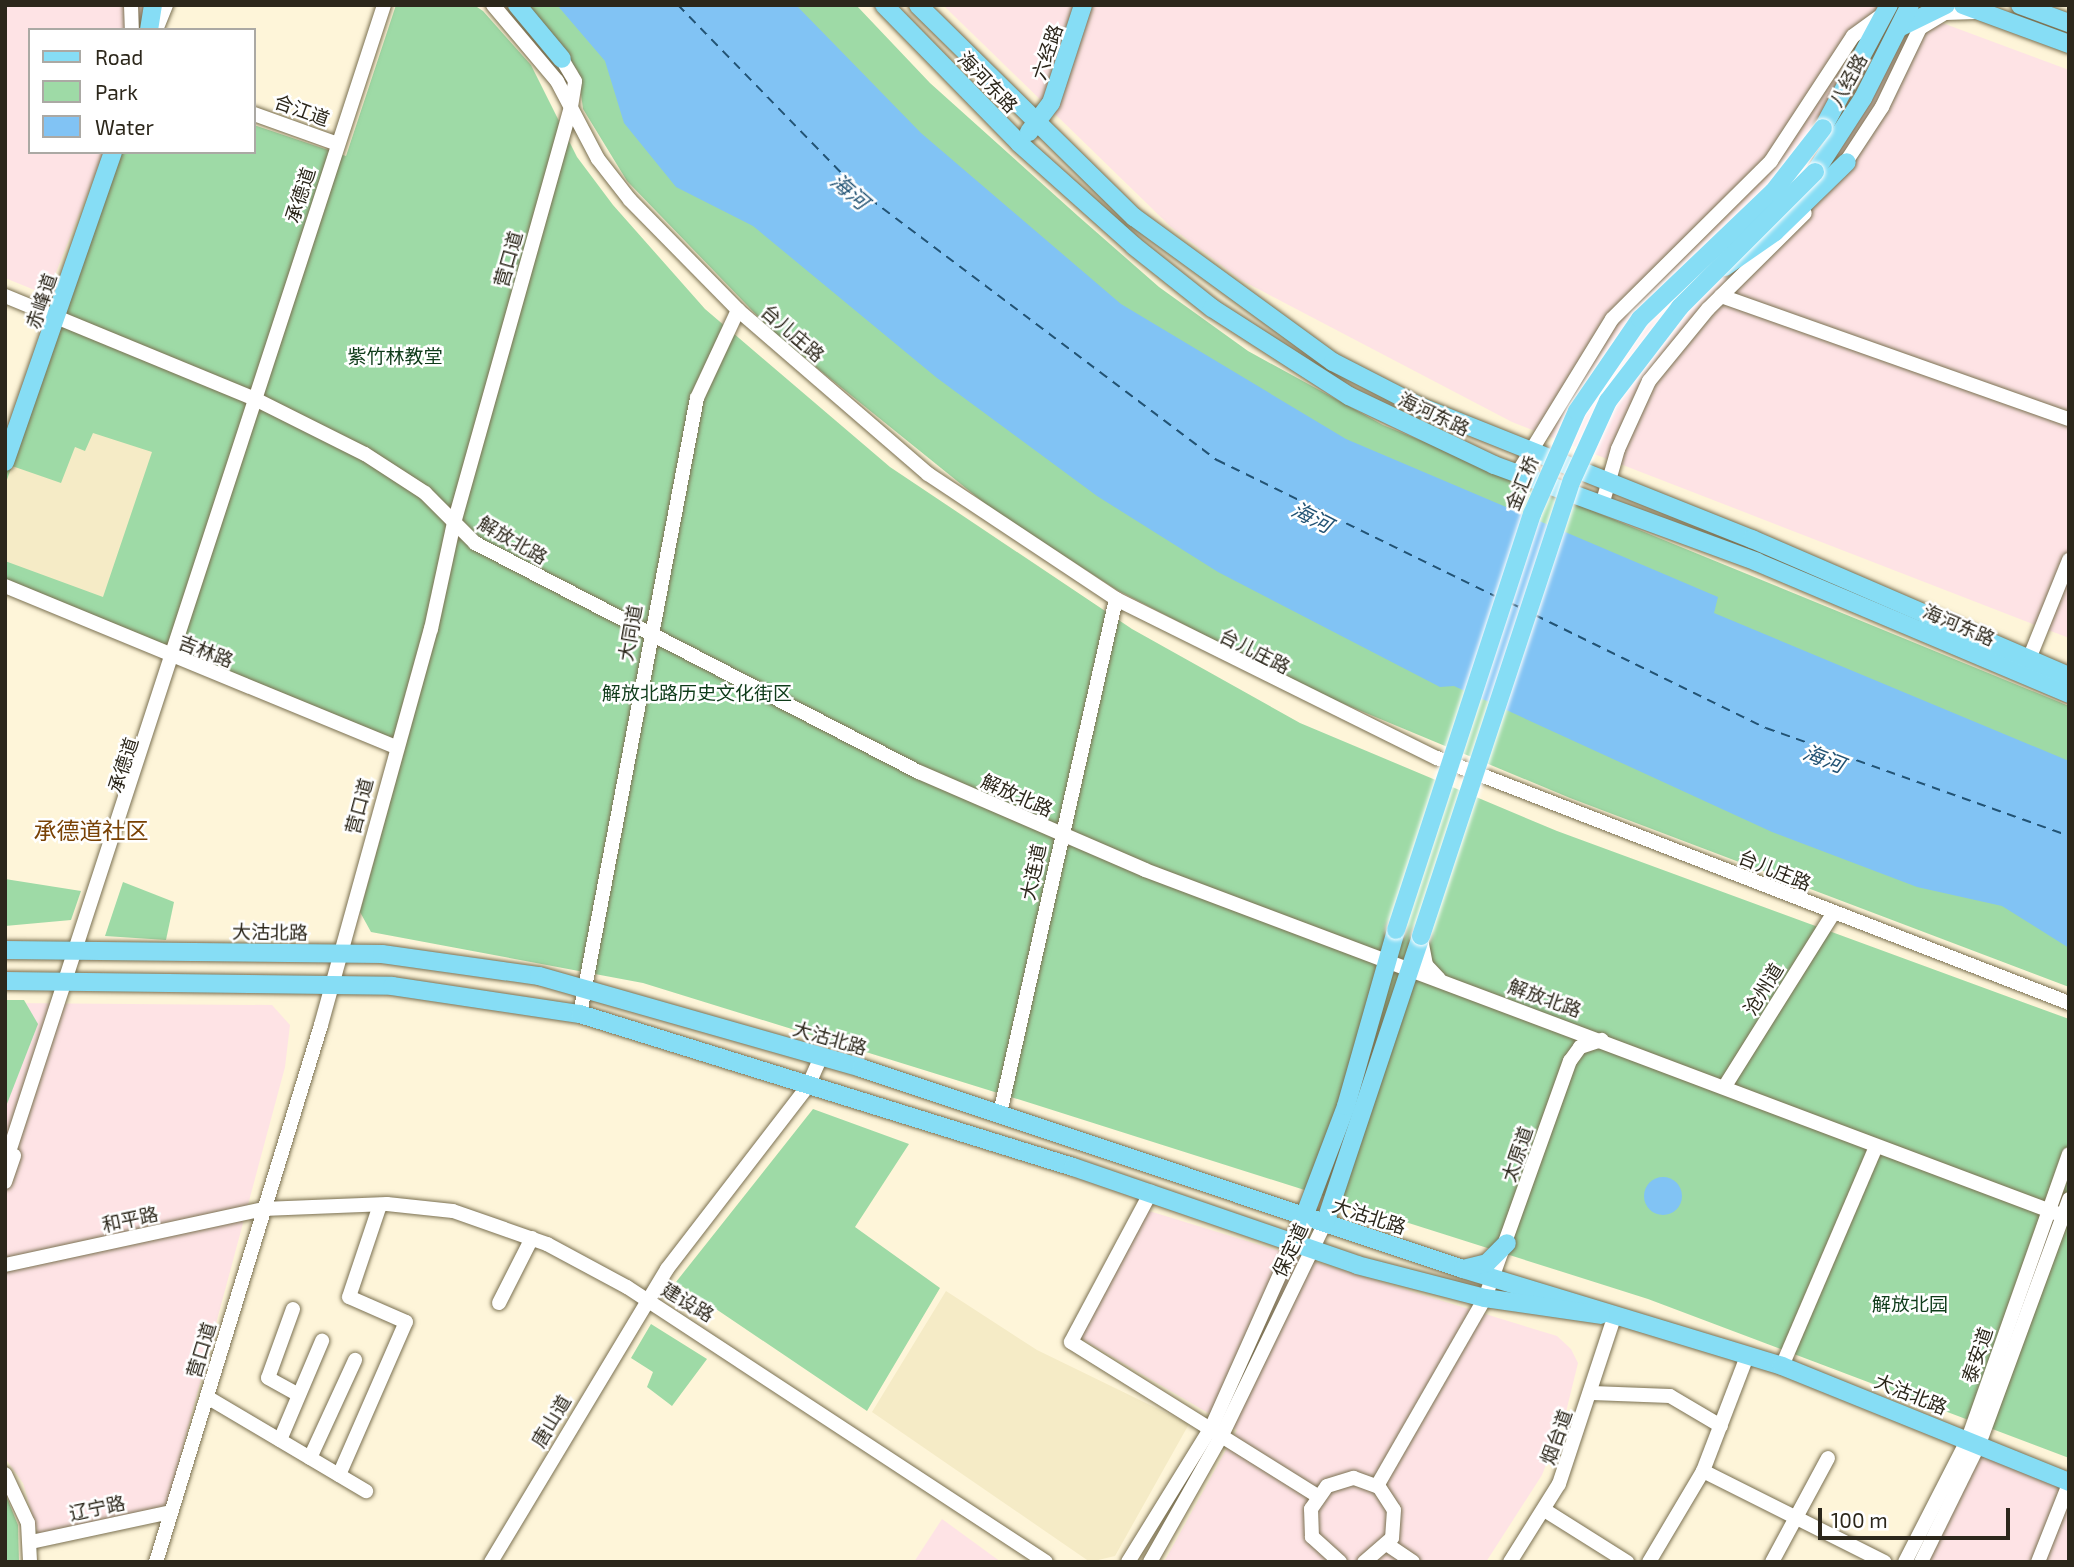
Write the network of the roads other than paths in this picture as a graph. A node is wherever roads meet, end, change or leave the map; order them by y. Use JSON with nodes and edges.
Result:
{"nodes":[{"id":1,"x":166,"y":5,"type":"edge"},
{"id":2,"x":384,"y":5,"type":"edge"},
{"id":3,"x":493,"y":5,"type":"edge"},
{"id":4,"x":517,"y":5,"type":"edge"},
{"id":5,"x":884,"y":5,"type":"edge"},
{"id":6,"x":918,"y":5,"type":"edge"},
{"id":7,"x":1083,"y":5,"type":"edge"},
{"id":8,"x":1910,"y":5,"type":"edge"},
{"id":9,"x":1946,"y":5,"type":"edge"},
{"id":10,"x":1963,"y":5,"type":"edge"},
{"id":11,"x":2020,"y":5,"type":"edge"},
{"id":12,"x":141,"y":6,"type":"edge"},
{"id":13,"x":1888,"y":8,"type":"edge"},
{"id":14,"x":1982,"y":12,"type":"junction"},
{"id":15,"x":2069,"y":23,"type":"edge"},
{"id":16,"x":1901,"y":27,"type":"junction"},
{"id":17,"x":135,"y":28,"type":"edge"},
{"id":18,"x":148,"y":28,"type":"edge"},
{"id":19,"x":157,"y":28,"type":"edge"},
{"id":20,"x":2069,"y":44,"type":"edge"},
{"id":21,"x":562,"y":59,"type":"joint"},
{"id":22,"x":571,"y":107,"type":"junction"},
{"id":23,"x":256,"y":115,"type":"edge"},
{"id":24,"x":1036,"y":124,"type":"junction"},
{"id":25,"x":1823,"y":128,"type":"joint"},
{"id":26,"x":1019,"y":143,"type":"junction"},
{"id":27,"x":338,"y":144,"type":"junction"},
{"id":28,"x":112,"y":154,"type":"edge"},
{"id":29,"x":557,"y":156,"type":"junction"},
{"id":30,"x":598,"y":159,"type":"junction"},
{"id":31,"x":1847,"y":162,"type":"junction"},
{"id":32,"x":1820,"y":176,"type":"junction"},
{"id":33,"x":5,"y":296,"type":"edge"},
{"id":34,"x":1721,"y":296,"type":"junction"},
{"id":35,"x":738,"y":310,"type":"junction"},
{"id":36,"x":59,"y":318,"type":"junction"},
{"id":37,"x":253,"y":398,"type":"junction"},
{"id":38,"x":2069,"y":419,"type":"edge"},
{"id":39,"x":1527,"y":452,"type":"junction"},
{"id":40,"x":5,"y":462,"type":"edge"},
{"id":41,"x":1517,"y":474,"type":"junction"},
{"id":42,"x":1608,"y":486,"type":"junction"},
{"id":43,"x":1602,"y":505,"type":"junction"},
{"id":44,"x":454,"y":523,"type":"junction"},
{"id":45,"x":2069,"y":560,"type":"edge"},
{"id":46,"x":5,"y":586,"type":"edge"},
{"id":47,"x":1116,"y":599,"type":"junction"},
{"id":48,"x":649,"y":636,"type":"junction"},
{"id":49,"x":173,"y":659,"type":"junction"},
{"id":50,"x":2029,"y":659,"type":"junction"},
{"id":51,"x":2069,"y":676,"type":"edge"},
{"id":52,"x":2069,"y":694,"type":"edge"},
{"id":53,"x":395,"y":747,"type":"junction"},
{"id":54,"x":1060,"y":835,"type":"junction"},
{"id":55,"x":1833,"y":914,"type":"junction"},
{"id":56,"x":1421,"y":936,"type":"junction"},
{"id":57,"x":5,"y":950,"type":"edge"},
{"id":58,"x":80,"y":951,"type":"junction"},
{"id":59,"x":338,"y":953,"type":"junction"},
{"id":60,"x":1388,"y":961,"type":"junction"},
{"id":61,"x":1411,"y":970,"type":"junction"},
{"id":62,"x":5,"y":981,"type":"edge"},
{"id":63,"x":70,"y":981,"type":"junction"},
{"id":64,"x":1443,"y":982,"type":"junction"},
{"id":65,"x":331,"y":984,"type":"junction"},
{"id":66,"x":584,"y":989,"type":"junction"},
{"id":67,"x":2069,"y":1003,"type":"edge"},
{"id":68,"x":580,"y":1014,"type":"junction"},
{"id":69,"x":1602,"y":1040,"type":"junction"},
{"id":70,"x":821,"y":1057,"type":"junction"},
{"id":71,"x":808,"y":1086,"type":"junction"},
{"id":72,"x":1725,"y":1086,"type":"junction"},
{"id":73,"x":1000,"y":1113,"type":"junction"},
{"id":74,"x":1876,"y":1147,"type":"junction"},
{"id":75,"x":2069,"y":1154,"type":"edge"},
{"id":76,"x":5,"y":1164,"type":"edge"},
{"id":77,"x":2063,"y":1173,"type":"junction"},
{"id":78,"x":1323,"y":1174,"type":"junction"},
{"id":79,"x":5,"y":1182,"type":"edge"},
{"id":80,"x":1151,"y":1192,"type":"junction"},
{"id":81,"x":2011,"y":1197,"type":"junction"},
{"id":82,"x":2069,"y":1199,"type":"edge"},
{"id":83,"x":1271,"y":1204,"type":"junction"},
{"id":84,"x":380,"y":1205,"type":"junction"},
{"id":85,"x":263,"y":1209,"type":"junction"},
{"id":86,"x":2061,"y":1215,"type":"edge"},
{"id":87,"x":1315,"y":1221,"type":"junction"},
{"id":88,"x":1253,"y":1228,"type":"junction"},
{"id":89,"x":532,"y":1238,"type":"junction"},
{"id":90,"x":1294,"y":1243,"type":"junction"},
{"id":91,"x":1507,"y":1243,"type":"junction"},
{"id":92,"x":1314,"y":1250,"type":"junction"},
{"id":93,"x":5,"y":1265,"type":"edge"},
{"id":94,"x":1357,"y":1265,"type":"junction"},
{"id":95,"x":1463,"y":1269,"type":"junction"},
{"id":96,"x":1493,"y":1278,"type":"junction"},
{"id":97,"x":1485,"y":1298,"type":"junction"},
{"id":98,"x":648,"y":1301,"type":"junction"},
{"id":99,"x":499,"y":1303,"type":"dead end"},
{"id":100,"x":293,"y":1309,"type":"dead end"},
{"id":101,"x":1615,"y":1315,"type":"junction"},
{"id":102,"x":322,"y":1341,"type":"dead end"},
{"id":103,"x":1748,"y":1354,"type":"junction"},
{"id":104,"x":355,"y":1360,"type":"dead end"},
{"id":105,"x":1782,"y":1366,"type":"junction"},
{"id":106,"x":1592,"y":1393,"type":"junction"},
{"id":107,"x":299,"y":1395,"type":"junction"},
{"id":108,"x":208,"y":1397,"type":"junction"},
{"id":109,"x":1721,"y":1426,"type":"junction"},
{"id":110,"x":1217,"y":1429,"type":"junction"},
{"id":111,"x":280,"y":1440,"type":"junction"},
{"id":112,"x":1974,"y":1442,"type":"junction"},
{"id":113,"x":310,"y":1458,"type":"junction"},
{"id":114,"x":1828,"y":1458,"type":"dead end"},
{"id":115,"x":1703,"y":1471,"type":"junction"},
{"id":116,"x":5,"y":1474,"type":"edge"},
{"id":117,"x":339,"y":1475,"type":"junction"},
{"id":118,"x":2069,"y":1483,"type":"edge"},
{"id":119,"x":1377,"y":1486,"type":"junction"},
{"id":120,"x":366,"y":1491,"type":"dead end"},
{"id":121,"x":1317,"y":1496,"type":"junction"},
{"id":122,"x":1546,"y":1511,"type":"junction"},
{"id":123,"x":171,"y":1512,"type":"junction"},
{"id":124,"x":1800,"y":1519,"type":"junction"},
{"id":125,"x":31,"y":1542,"type":"junction"},
{"id":126,"x":1388,"y":1545,"type":"junction"},
{"id":127,"x":1336,"y":1561,"type":"edge"},
{"id":128,"x":30,"y":1562,"type":"edge"},
{"id":129,"x":156,"y":1562,"type":"edge"},
{"id":130,"x":489,"y":1562,"type":"edge"},
{"id":131,"x":1046,"y":1562,"type":"edge"},
{"id":132,"x":1128,"y":1562,"type":"edge"},
{"id":133,"x":1150,"y":1562,"type":"edge"},
{"id":134,"x":1364,"y":1562,"type":"edge"},
{"id":135,"x":1413,"y":1562,"type":"edge"},
{"id":136,"x":1510,"y":1562,"type":"edge"},
{"id":137,"x":1627,"y":1562,"type":"edge"},
{"id":138,"x":1649,"y":1562,"type":"edge"},
{"id":139,"x":1772,"y":1562,"type":"edge"},
{"id":140,"x":1885,"y":1562,"type":"edge"},
{"id":141,"x":1905,"y":1562,"type":"edge"},
{"id":142,"x":1921,"y":1562,"type":"edge"},
{"id":143,"x":2038,"y":1562,"type":"edge"}],
"edges":[{"from":1,"to":19,"type":"street"},
{"from":2,"to":27,"type":"street","name":"承德道"},
{"from":3,"to":22,"type":"street","name":"台儿庄路"},
{"from":4,"to":21,"type":"main road"},
{"from":5,"to":26,"type":"main road","name":"海河东路"},
{"from":6,"to":24,"type":"main road","name":"海河东路"},
{"from":7,"to":24,"type":"main road","name":"六经路"},
{"from":8,"to":16,"type":"main road","name":"八经路"},
{"from":9,"to":16,"type":"main road"},
{"from":10,"to":14,"type":"main road"},
{"from":11,"to":15,"type":"main road"},
{"from":12,"to":17,"type":"street"},
{"from":12,"to":18,"type":"main road"},
{"from":13,"to":25,"type":"main road","name":"八经路"},
{"from":13,"to":39,"type":"street"},
{"from":14,"to":20,"type":"main road"},
{"from":14,"to":31,"type":"street"},
{"from":16,"to":32,"type":"main road","name":"八经路"},
{"from":21,"to":22,"type":"street","name":"营口道"},
{"from":22,"to":29,"type":"street","name":"营口道"},
{"from":22,"to":30,"type":"street","name":"台儿庄路"},
{"from":23,"to":27,"type":"street","name":"合江道"},
{"from":24,"to":26,"type":"main road","name":"六经路"},
{"from":24,"to":39,"type":"main road","name":"海河东路"},
{"from":25,"to":60,"type":"main road","name":"金汇桥","bridge":true},
{"from":26,"to":41,"type":"main road","name":"海河东路"},
{"from":27,"to":37,"type":"street","name":"承德道"},
{"from":28,"to":36,"type":"main road","name":"赤峰道"},
{"from":29,"to":30,"type":"street"},
{"from":29,"to":44,"type":"street","name":"营口道"},
{"from":30,"to":35,"type":"street","name":"台儿庄路"},
{"from":31,"to":32,"type":"main road"},
{"from":31,"to":34,"type":"street"},
{"from":32,"to":56,"type":"main road","bridge":true},
{"from":33,"to":36,"type":"street","name":"解放北路"},
{"from":34,"to":38,"type":"street"},
{"from":34,"to":42,"type":"street"},
{"from":35,"to":47,"type":"street","name":"台儿庄路"},
{"from":35,"to":48,"type":"street","name":"大同道"},
{"from":36,"to":37,"type":"street","name":"解放北路"},
{"from":36,"to":40,"type":"main road","name":"赤峰道"},
{"from":37,"to":44,"type":"street","name":"解放北路"},
{"from":37,"to":49,"type":"street","name":"承德道"},
{"from":39,"to":41,"type":"street"},
{"from":39,"to":42,"type":"main road","name":"海河东路"},
{"from":41,"to":43,"type":"main road","name":"海河东路"},
{"from":42,"to":43,"type":"street"},
{"from":42,"to":50,"type":"main road","name":"海河东路"},
{"from":43,"to":52,"type":"main road","name":"海河东路"},
{"from":44,"to":48,"type":"street","name":"解放北路"},
{"from":44,"to":53,"type":"street","name":"营口道"},
{"from":45,"to":50,"type":"street"},
{"from":46,"to":49,"type":"street","name":"吉林路"},
{"from":47,"to":54,"type":"street","name":"大连道"},
{"from":47,"to":55,"type":"street","name":"台儿庄路"},
{"from":48,"to":54,"type":"street","name":"解放北路"},
{"from":48,"to":66,"type":"street","name":"大同道"},
{"from":49,"to":53,"type":"street","name":"吉林路"},
{"from":49,"to":58,"type":"street","name":"承德道"},
{"from":50,"to":51,"type":"main road","name":"海河东路"},
{"from":53,"to":59,"type":"street","name":"营口道"},
{"from":54,"to":60,"type":"street","name":"解放北路"},
{"from":54,"to":73,"type":"street","name":"大连道"},
{"from":55,"to":67,"type":"street","name":"台儿庄路"},
{"from":55,"to":72,"type":"street","name":"沧州道"},
{"from":56,"to":61,"type":"main road"},
{"from":56,"to":64,"type":"street"},
{"from":57,"to":58,"type":"main road","name":"大沽北路"},
{"from":58,"to":59,"type":"main road","name":"大沽北路"},
{"from":58,"to":63,"type":"street","name":"承德道"},
{"from":59,"to":65,"type":"street","name":"营口道"},
{"from":59,"to":66,"type":"main road","name":"大沽北路"},
{"from":60,"to":61,"type":"street","name":"解放北路"},
{"from":60,"to":78,"type":"main road","name":"保定道"},
{"from":61,"to":64,"type":"street","name":"解放北路"},
{"from":61,"to":87,"type":"main road"},
{"from":62,"to":63,"type":"main road","name":"大沽北路"},
{"from":63,"to":65,"type":"main road","name":"大沽北路"},
{"from":63,"to":76,"type":"street","name":"承德道"},
{"from":63,"to":79,"type":"street","name":"承德道"},
{"from":64,"to":69,"type":"street","name":"解放北路"},
{"from":65,"to":68,"type":"main road","name":"大沽北路"},
{"from":65,"to":85,"type":"street","name":"营口道"},
{"from":66,"to":68,"type":"street","name":"大同道"},
{"from":66,"to":70,"type":"main road","name":"大沽北路"},
{"from":68,"to":71,"type":"main road","name":"大沽北路"},
{"from":69,"to":72,"type":"street","name":"解放北路"},
{"from":69,"to":91,"type":"street","name":"太原道"},
{"from":70,"to":71,"type":"street","name":"唐山道"},
{"from":70,"to":73,"type":"main road","name":"大沽北路"},
{"from":71,"to":80,"type":"main road","name":"大沽北路"},
{"from":71,"to":98,"type":"street","name":"唐山道"},
{"from":72,"to":74,"type":"street","name":"解放北路"},
{"from":73,"to":83,"type":"main road","name":"大沽北路"},
{"from":74,"to":81,"type":"street","name":"解放北路"},
{"from":74,"to":105,"type":"street"},
{"from":75,"to":77,"type":"street","name":"泰安道"},
{"from":77,"to":81,"type":"street"},
{"from":77,"to":86,"type":"street","name":"泰安道"},
{"from":78,"to":83,"type":"main road"},
{"from":78,"to":87,"type":"main road","name":"保定道"},
{"from":80,"to":88,"type":"main road","name":"大沽北路"},
{"from":80,"to":110,"type":"street"},
{"from":81,"to":86,"type":"street","name":"解放北路"},
{"from":82,"to":86,"type":"street","name":"泰安道"},
{"from":83,"to":87,"type":"main road","name":"大沽北路"},
{"from":84,"to":85,"type":"street","name":"建设路"},
{"from":84,"to":89,"type":"street","name":"建设路"},
{"from":84,"to":117,"type":"street"},
{"from":85,"to":93,"type":"street","name":"和平路"},
{"from":85,"to":108,"type":"street","name":"营口道"},
{"from":86,"to":112,"type":"street","name":"泰安道"},
{"from":87,"to":88,"type":"main road"},
{"from":87,"to":90,"type":"main road","name":"保定道"},
{"from":87,"to":92,"type":"street","name":"保定道"},
{"from":87,"to":94,"type":"main road"},
{"from":87,"to":95,"type":"main road","name":"大沽北路"},
{"from":88,"to":90,"type":"main road","name":"大沽北路"},
{"from":89,"to":98,"type":"street","name":"建设路"},
{"from":89,"to":99,"type":"street"},
{"from":90,"to":92,"type":"main road","name":"大沽北路"},
{"from":90,"to":110,"type":"street","name":"保定道"},
{"from":91,"to":95,"type":"main road"},
{"from":91,"to":96,"type":"street","name":"太原道"},
{"from":92,"to":94,"type":"main road","name":"大沽北路"},
{"from":92,"to":110,"type":"street","name":"保定道"},
{"from":94,"to":97,"type":"main road","name":"大沽北路"},
{"from":95,"to":96,"type":"main road","name":"大沽北路"},
{"from":96,"to":97,"type":"street","name":"太原道"},
{"from":96,"to":101,"type":"main road","name":"大沽北路"},
{"from":97,"to":101,"type":"main road","name":"大沽北路"},
{"from":97,"to":119,"type":"street","name":"太原道"},
{"from":98,"to":130,"type":"street","name":"唐山道"},
{"from":98,"to":131,"type":"street","name":"建设路"},
{"from":100,"to":107,"type":"street"},
{"from":101,"to":103,"type":"main road","name":"大沽北路"},
{"from":101,"to":106,"type":"street","name":"烟台道"},
{"from":102,"to":107,"type":"street"},
{"from":103,"to":105,"type":"main road","name":"大沽北路"},
{"from":103,"to":109,"type":"street"},
{"from":104,"to":113,"type":"street"},
{"from":105,"to":112,"type":"main road","name":"大沽北路"},
{"from":106,"to":109,"type":"street"},
{"from":106,"to":122,"type":"street","name":"烟台道"},
{"from":107,"to":111,"type":"street"},
{"from":108,"to":111,"type":"street"},
{"from":108,"to":123,"type":"street","name":"营口道"},
{"from":109,"to":115,"type":"street"},
{"from":110,"to":121,"type":"street"},
{"from":110,"to":132,"type":"street","name":"保定道"},
{"from":110,"to":133,"type":"street","name":"保定道"},
{"from":111,"to":113,"type":"street"},
{"from":112,"to":118,"type":"main road","name":"大沽北路"},
{"from":112,"to":141,"type":"street","name":"泰安道"},
{"from":112,"to":142,"type":"street","name":"泰安道"},
{"from":113,"to":117,"type":"street"},
{"from":114,"to":124,"type":"street"},
{"from":115,"to":124,"type":"street"},
{"from":115,"to":138,"type":"street"},
{"from":116,"to":125,"type":"street"},
{"from":117,"to":120,"type":"street"},
{"from":118,"to":143,"type":"street"},
{"from":119,"to":121,"type":"street"},
{"from":119,"to":126,"type":"street"},
{"from":121,"to":127,"type":"street"},
{"from":122,"to":136,"type":"street","name":"烟台道"},
{"from":122,"to":137,"type":"street"},
{"from":123,"to":125,"type":"street","name":"辽宁路"},
{"from":123,"to":129,"type":"street","name":"营口道"},
{"from":124,"to":139,"type":"street"},
{"from":124,"to":140,"type":"street"},
{"from":125,"to":128,"type":"street"},
{"from":126,"to":134,"type":"street"},
{"from":126,"to":135,"type":"street"}]}
